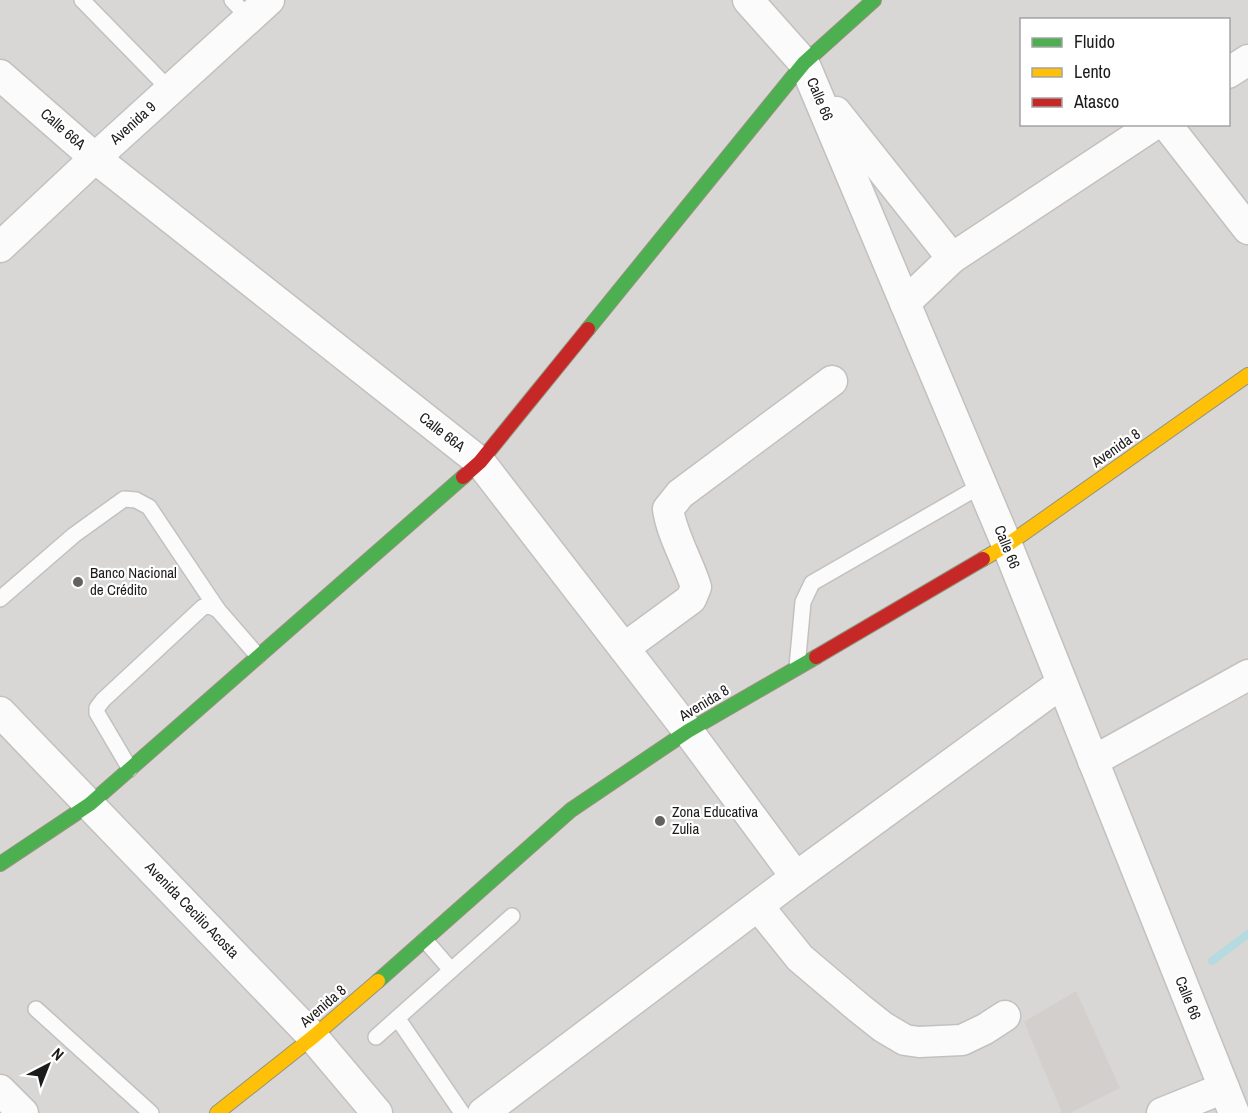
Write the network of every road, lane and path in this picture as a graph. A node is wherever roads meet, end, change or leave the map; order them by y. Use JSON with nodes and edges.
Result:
{"nodes":[{"id":1,"x":82,"y":0,"type":"edge"},
{"id":2,"x":748,"y":0,"type":"edge"},
{"id":3,"x":874,"y":0,"type":"edge"},
{"id":4,"x":250,"y":6,"type":"edge"},
{"id":5,"x":1248,"y":60,"type":"edge"},
{"id":6,"x":808,"y":72,"type":"junction"},
{"id":7,"x":1230,"y":73,"type":"edge"},
{"id":8,"x":0,"y":75,"type":"edge"},
{"id":9,"x":170,"y":90,"type":"junction"},
{"id":10,"x":1152,"y":126,"type":"edge"},
{"id":11,"x":1168,"y":126,"type":"edge"},
{"id":12,"x":95,"y":158,"type":"junction"},
{"id":13,"x":1248,"y":229,"type":"edge"},
{"id":14,"x":0,"y":247,"type":"edge"},
{"id":15,"x":952,"y":258,"type":"junction"},
{"id":16,"x":905,"y":303,"type":"junction"},
{"id":17,"x":1248,"y":375,"type":"edge"},
{"id":18,"x":832,"y":381,"type":"dead end"},
{"id":19,"x":480,"y":462,"type":"junction"},
{"id":20,"x":982,"y":486,"type":"junction"},
{"id":21,"x":1007,"y":545,"type":"junction"},
{"id":22,"x":0,"y":599,"type":"edge"},
{"id":23,"x":218,"y":610,"type":"junction"},
{"id":24,"x":624,"y":648,"type":"junction"},
{"id":25,"x":258,"y":656,"type":"junction"},
{"id":26,"x":797,"y":667,"type":"junction"},
{"id":27,"x":1248,"y":675,"type":"edge"},
{"id":28,"x":1062,"y":683,"type":"junction"},
{"id":29,"x":0,"y":712,"type":"edge"},
{"id":30,"x":688,"y":731,"type":"junction"},
{"id":31,"x":1093,"y":761,"type":"junction"},
{"id":32,"x":130,"y":769,"type":"junction"},
{"id":33,"x":90,"y":804,"type":"junction"},
{"id":34,"x":0,"y":864,"type":"edge"},
{"id":35,"x":796,"y":877,"type":"junction"},
{"id":36,"x":758,"y":906,"type":"junction"},
{"id":37,"x":512,"y":916,"type":"dead end"},
{"id":38,"x":425,"y":940,"type":"junction"},
{"id":39,"x":451,"y":970,"type":"junction"},
{"id":40,"x":36,"y":1009,"type":"dead end"},
{"id":41,"x":1005,"y":1016,"type":"dead end"},
{"id":42,"x":398,"y":1019,"type":"junction"},
{"id":43,"x":313,"y":1036,"type":"junction"},
{"id":44,"x":376,"y":1037,"type":"dead end"},
{"id":45,"x":0,"y":1090,"type":"edge"},
{"id":46,"x":1229,"y":1100,"type":"edge"},
{"id":47,"x":22,"y":1113,"type":"edge"},
{"id":48,"x":151,"y":1113,"type":"edge"},
{"id":49,"x":217,"y":1113,"type":"edge"},
{"id":50,"x":377,"y":1113,"type":"edge"},
{"id":51,"x":462,"y":1113,"type":"edge"},
{"id":52,"x":483,"y":1113,"type":"edge"},
{"id":53,"x":1162,"y":1113,"type":"edge"}],
"edges":[{"from":1,"to":9,"type":"lane"},
{"from":2,"to":6,"type":"street","name":"Calle 66"},
{"from":3,"to":6,"type":"street"},
{"from":4,"to":9,"type":"street","name":"Avenida 9"},
{"from":5,"to":7,"type":"street"},
{"from":6,"to":15,"type":"street"},
{"from":6,"to":16,"type":"street","name":"Calle 66"},
{"from":6,"to":19,"type":"street"},
{"from":8,"to":12,"type":"street","name":"Calle 66A"},
{"from":9,"to":12,"type":"street","name":"Avenida 9"},
{"from":10,"to":15,"type":"street"},
{"from":11,"to":13,"type":"street"},
{"from":12,"to":14,"type":"street","name":"Avenida 9"},
{"from":12,"to":19,"type":"street","name":"Calle 66A"},
{"from":15,"to":16,"type":"street"},
{"from":16,"to":20,"type":"street","name":"Calle 66"},
{"from":17,"to":21,"type":"street","name":"Avenida 8"},
{"from":18,"to":24,"type":"street"},
{"from":19,"to":24,"type":"street","name":"Calle 66A"},
{"from":19,"to":25,"type":"street"},
{"from":20,"to":21,"type":"street","name":"Calle 66"},
{"from":20,"to":26,"type":"lane"},
{"from":21,"to":26,"type":"street","name":"Avenida 8"},
{"from":21,"to":28,"type":"street","name":"Calle 66"},
{"from":22,"to":23,"type":"lane"},
{"from":23,"to":25,"type":"lane"},
{"from":23,"to":32,"type":"lane"},
{"from":24,"to":30,"type":"street","name":"Calle 66A"},
{"from":25,"to":32,"type":"street"},
{"from":26,"to":30,"type":"street","name":"Avenida 8"},
{"from":27,"to":31,"type":"street"},
{"from":28,"to":31,"type":"street","name":"Calle 66"},
{"from":28,"to":35,"type":"street"},
{"from":29,"to":33,"type":"street","name":"Avenida Cecilio Acosta"},
{"from":30,"to":35,"type":"street","name":"Calle 66A"},
{"from":30,"to":38,"type":"street","name":"Avenida 8"},
{"from":31,"to":46,"type":"street","name":"Calle 66"},
{"from":32,"to":33,"type":"street"},
{"from":33,"to":34,"type":"street"},
{"from":33,"to":43,"type":"street","name":"Avenida Cecilio Acosta"},
{"from":35,"to":36,"type":"street"},
{"from":36,"to":41,"type":"street"},
{"from":36,"to":52,"type":"street"},
{"from":37,"to":39,"type":"lane"},
{"from":38,"to":39,"type":"lane"},
{"from":38,"to":43,"type":"street","name":"Avenida 8"},
{"from":39,"to":42,"type":"lane"},
{"from":40,"to":48,"type":"lane"},
{"from":42,"to":44,"type":"lane"},
{"from":42,"to":51,"type":"lane"},
{"from":43,"to":49,"type":"street","name":"Avenida 8"},
{"from":43,"to":50,"type":"street","name":"Avenida Cecilio Acosta"},
{"from":45,"to":47,"type":"street"},
{"from":46,"to":53,"type":"street"}]}
